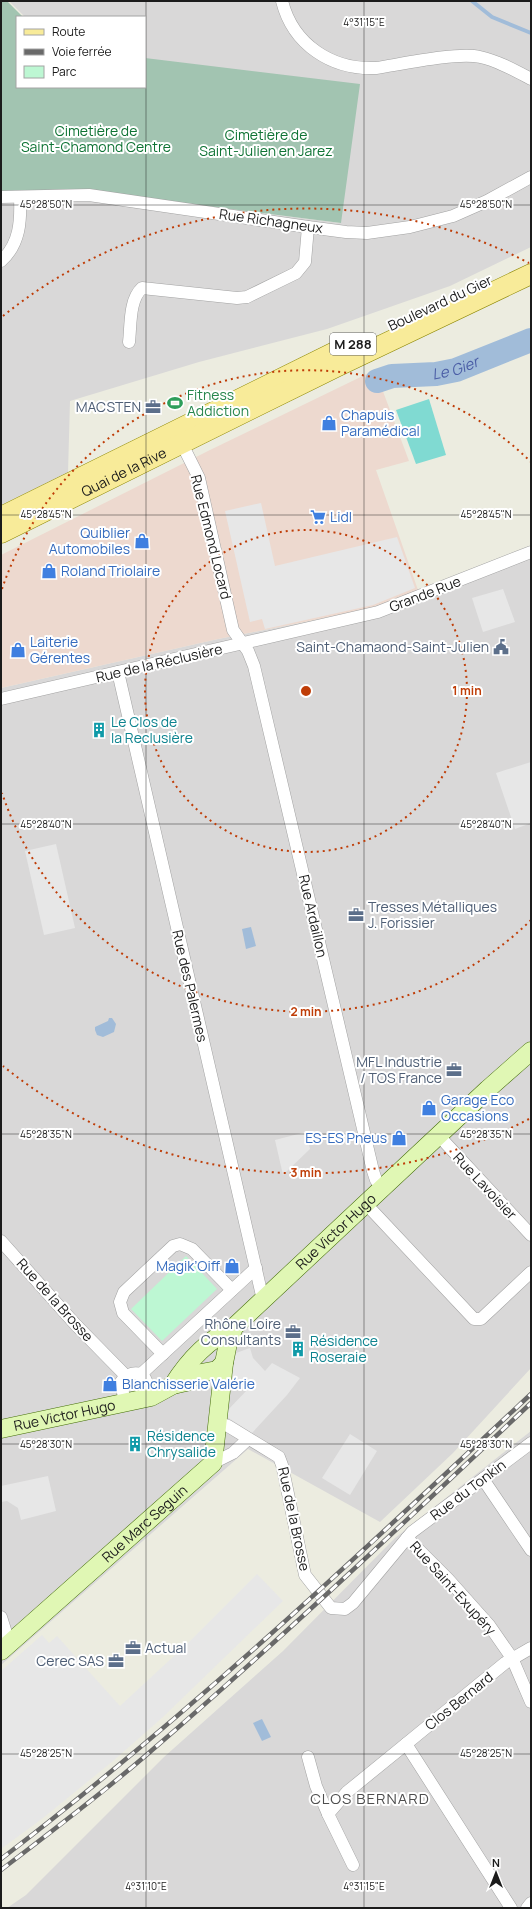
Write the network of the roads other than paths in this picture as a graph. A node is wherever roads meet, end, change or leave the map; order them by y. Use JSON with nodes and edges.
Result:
{"nodes":[{"id":1,"x":282,"y":1,"type":"edge"},
{"id":2,"x":531,"y":78,"type":"edge"},
{"id":3,"x":531,"y":177,"type":"edge"},
{"id":4,"x":1,"y":197,"type":"edge"},
{"id":5,"x":20,"y":197,"type":"junction"},
{"id":6,"x":308,"y":227,"type":"junction"},
{"id":7,"x":531,"y":259,"type":"edge"},
{"id":8,"x":1,"y":261,"type":"edge"},
{"id":9,"x":531,"y":274,"type":"edge"},
{"id":10,"x":129,"y":342,"type":"dead end"},
{"id":11,"x":178,"y":436,"type":"junction"},
{"id":12,"x":2,"y":518,"type":"edge"},
{"id":13,"x":531,"y":552,"type":"edge"},
{"id":14,"x":316,"y":627,"type":"joint"},
{"id":15,"x":243,"y":644,"type":"junction"},
{"id":16,"x":118,"y":672,"type":"junction"},
{"id":17,"x":1,"y":699,"type":"edge"},
{"id":18,"x":531,"y":1052,"type":"edge"},
{"id":19,"x":438,"y":1136,"type":"junction"},
{"id":20,"x":383,"y":1188,"type":"junction"},
{"id":21,"x":366,"y":1204,"type":"junction"},
{"id":22,"x":531,"y":1235,"type":"edge"},
{"id":23,"x":1,"y":1241,"type":"edge"},
{"id":24,"x":256,"y":1268,"type":"junction"},
{"id":25,"x":531,"y":1272,"type":"edge"},
{"id":26,"x":232,"y":1290,"type":"junction"},
{"id":27,"x":263,"y":1300,"type":"junction"},
{"id":28,"x":234,"y":1327,"type":"junction"},
{"id":29,"x":203,"y":1348,"type":"junction"},
{"id":30,"x":163,"y":1354,"type":"junction"},
{"id":31,"x":225,"y":1361,"type":"junction"},
{"id":32,"x":140,"y":1375,"type":"junction"},
{"id":33,"x":126,"y":1376,"type":"junction"},
{"id":34,"x":173,"y":1385,"type":"junction"},
{"id":35,"x":151,"y":1397,"type":"junction"},
{"id":36,"x":125,"y":1403,"type":"junction"},
{"id":37,"x":217,"y":1422,"type":"junction"},
{"id":38,"x":1,"y":1429,"type":"edge"},
{"id":39,"x":248,"y":1439,"type":"junction"},
{"id":40,"x":531,"y":1443,"type":"edge"},
{"id":41,"x":213,"y":1463,"type":"junction"},
{"id":42,"x":483,"y":1479,"type":"junction"},
{"id":43,"x":407,"y":1538,"type":"junction"},
{"id":44,"x":531,"y":1550,"type":"edge"},
{"id":45,"x":1,"y":1617,"type":"edge"},
{"id":46,"x":6,"y":1646,"type":"edge"},
{"id":47,"x":531,"y":1648,"type":"edge"},
{"id":48,"x":512,"y":1658,"type":"junction"},
{"id":49,"x":531,"y":1702,"type":"edge"},
{"id":50,"x":406,"y":1744,"type":"junction"},
{"id":51,"x":308,"y":1758,"type":"dead end"},
{"id":52,"x":328,"y":1814,"type":"junction"},
{"id":53,"x":353,"y":1865,"type":"dead end"},
{"id":54,"x":531,"y":1903,"type":"edge"},
{"id":55,"x":511,"y":1908,"type":"edge"},
{"id":56,"x":527,"y":1908,"type":"edge"}],
"edges":[{"from":1,"to":2,"type":"street"},
{"from":3,"to":6,"type":"street","name":"Rue Richagneux"},
{"from":4,"to":5,"type":"street","name":"Rue Richagneux"},
{"from":5,"to":6,"type":"street","name":"Rue Richagneux"},
{"from":5,"to":8,"type":"street"},
{"from":6,"to":10,"type":"street"},
{"from":7,"to":11,"type":"main road","name":"Boulevard du Gier","number":"M 288"},
{"from":9,"to":11,"type":"main road","name":"Boulevard du Gier","number":"M 288"},
{"from":11,"to":12,"type":"main road","name":"Quai de la Rive","number":"M 288"},
{"from":11,"to":15,"type":"street","name":"Rue Edmond Locard"},
{"from":13,"to":14,"type":"street","name":"Grande Rue"},
{"from":14,"to":15,"type":"street","name":"Rue de la Réclusière"},
{"from":15,"to":16,"type":"street","name":"Rue de la Réclusière"},
{"from":15,"to":20,"type":"street","name":"Rue Ardaillon"},
{"from":16,"to":17,"type":"street","name":"Rue de la Réclusière"},
{"from":16,"to":24,"type":"street","name":"Rue des Palermes"},
{"from":18,"to":19,"type":"main road","name":"Rue Victor Hugo"},
{"from":19,"to":20,"type":"main road","name":"Rue Victor Hugo"},
{"from":19,"to":22,"type":"street","name":"Rue Lavoisier"},
{"from":20,"to":21,"type":"main road","name":"Rue Victor Hugo"},
{"from":21,"to":25,"type":"street"},
{"from":21,"to":27,"type":"main road","name":"Rue Victor Hugo"},
{"from":23,"to":33,"type":"street","name":"Rue de la Brosse"},
{"from":24,"to":26,"type":"street"},
{"from":24,"to":27,"type":"street","name":"Rue des Palermes"},
{"from":26,"to":30,"type":"street"},
{"from":26,"to":30,"type":"street"},
{"from":27,"to":28,"type":"main road","name":"Rue Victor Hugo"},
{"from":28,"to":29,"type":"main road","name":"Rue Victor Hugo"},
{"from":28,"to":31,"type":"main road","name":"Rue Victor Hugo"},
{"from":29,"to":31,"type":"main road"},
{"from":29,"to":34,"type":"main road","name":"Rue Victor Hugo"},
{"from":30,"to":32,"type":"street"},
{"from":31,"to":34,"type":"main road","name":"Rue Victor Hugo"},
{"from":31,"to":37,"type":"main road"},
{"from":32,"to":33,"type":"street"},
{"from":32,"to":35,"type":"street"},
{"from":33,"to":36,"type":"street"},
{"from":34,"to":35,"type":"main road","name":"Rue Victor Hugo"},
{"from":35,"to":36,"type":"main road","name":"Rue Victor Hugo"},
{"from":36,"to":38,"type":"main road","name":"Rue Victor Hugo"},
{"from":37,"to":39,"type":"street","name":"Rue de la Brosse"},
{"from":37,"to":41,"type":"main road"},
{"from":39,"to":41,"type":"street"},
{"from":39,"to":43,"type":"street","name":"Rue de la Brosse"},
{"from":40,"to":42,"type":"street","name":"Rue du Tonkin"},
{"from":41,"to":46,"type":"main road","name":"Rue Marc Seguin"},
{"from":42,"to":43,"type":"street","name":"Rue du Tonkin"},
{"from":42,"to":44,"type":"street"},
{"from":43,"to":48,"type":"street","name":"Rue Saint-Exupéry"},
{"from":45,"to":46,"type":"street"},
{"from":47,"to":48,"type":"street","name":"Clos Bernard"},
{"from":48,"to":49,"type":"street","name":"Rue Saint-Exupéry"},
{"from":48,"to":50,"type":"street","name":"Clos Bernard"},
{"from":50,"to":52,"type":"street","name":"Clos Bernard"},
{"from":50,"to":55,"type":"street"},
{"from":51,"to":52,"type":"street"},
{"from":52,"to":53,"type":"street"},
{"from":54,"to":56,"type":"street"}]}
